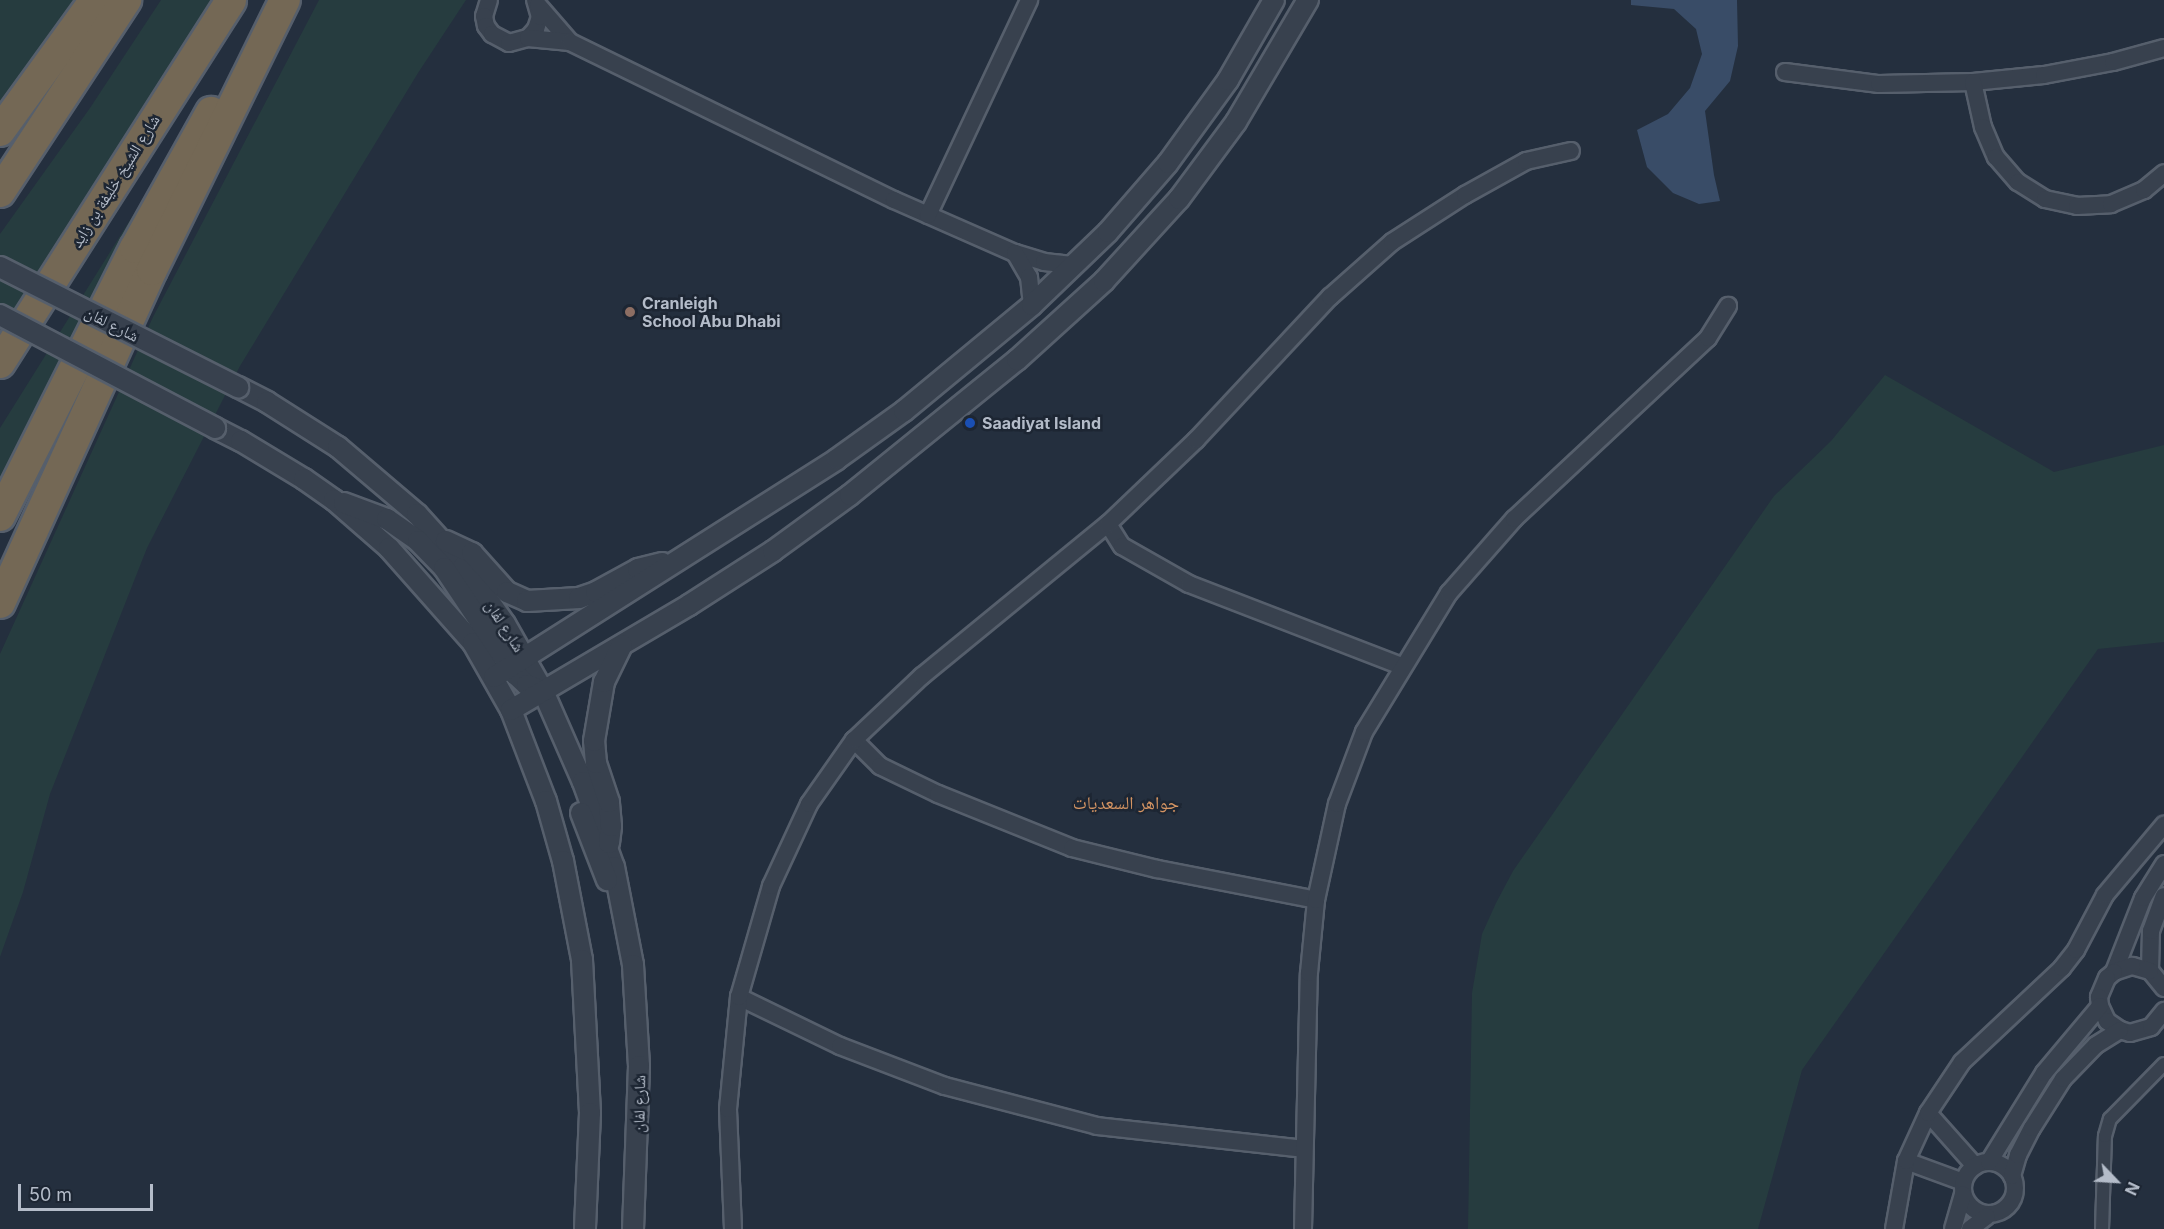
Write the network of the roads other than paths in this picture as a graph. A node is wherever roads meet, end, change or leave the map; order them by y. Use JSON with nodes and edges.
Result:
{"nodes":[{"id":1,"x":95,"y":0,"type":"edge"},
{"id":2,"x":126,"y":0,"type":"edge"},
{"id":3,"x":231,"y":0,"type":"edge"},
{"id":4,"x":275,"y":0,"type":"edge"},
{"id":5,"x":285,"y":0,"type":"edge"},
{"id":6,"x":489,"y":0,"type":"edge"},
{"id":7,"x":1029,"y":0,"type":"edge"},
{"id":8,"x":1274,"y":0,"type":"edge"},
{"id":9,"x":1293,"y":0,"type":"edge"},
{"id":10,"x":1308,"y":0,"type":"edge"},
{"id":11,"x":536,"y":3,"type":"edge"},
{"id":12,"x":528,"y":38,"type":"junction"},
{"id":13,"x":570,"y":42,"type":"junction"},
{"id":14,"x":2164,"y":48,"type":"edge"},
{"id":15,"x":1785,"y":72,"type":"dead end"},
{"id":16,"x":1973,"y":82,"type":"junction"},
{"id":17,"x":1260,"y":86,"type":"junction"},
{"id":18,"x":0,"y":131,"type":"edge"},
{"id":19,"x":1571,"y":151,"type":"dead end"},
{"id":20,"x":2164,"y":173,"type":"edge"},
{"id":21,"x":0,"y":192,"type":"edge"},
{"id":22,"x":928,"y":214,"type":"junction"},
{"id":23,"x":1015,"y":253,"type":"junction"},
{"id":24,"x":1075,"y":265,"type":"junction"},
{"id":25,"x":0,"y":267,"type":"edge"},
{"id":26,"x":1032,"y":306,"type":"junction"},
{"id":27,"x":1728,"y":306,"type":"dead end"},
{"id":28,"x":0,"y":315,"type":"edge"},
{"id":29,"x":0,"y":363,"type":"edge"},
{"id":30,"x":0,"y":516,"type":"edge"},
{"id":31,"x":1108,"y":524,"type":"junction"},
{"id":32,"x":442,"y":540,"type":"junction"},
{"id":33,"x":671,"y":563,"type":"junction"},
{"id":34,"x":0,"y":603,"type":"edge"},
{"id":35,"x":622,"y":645,"type":"junction"},
{"id":36,"x":1402,"y":666,"type":"junction"},
{"id":37,"x":510,"y":668,"type":"junction"},
{"id":38,"x":538,"y":694,"type":"junction"},
{"id":39,"x":511,"y":710,"type":"junction"},
{"id":40,"x":854,"y":740,"type":"junction"},
{"id":41,"x":2164,"y":825,"type":"edge"},
{"id":42,"x":608,"y":849,"type":"junction"},
{"id":43,"x":2164,"y":864,"type":"edge"},
{"id":44,"x":2164,"y":896,"type":"edge"},
{"id":45,"x":1316,"y":900,"type":"junction"},
{"id":46,"x":622,"y":904,"type":"junction"},
{"id":47,"x":2150,"y":971,"type":"junction"},
{"id":48,"x":2114,"y":972,"type":"junction"},
{"id":49,"x":2164,"y":988,"type":"edge"},
{"id":50,"x":739,"y":997,"type":"junction"},
{"id":51,"x":2100,"y":1006,"type":"junction"},
{"id":52,"x":2164,"y":1011,"type":"edge"},
{"id":53,"x":2120,"y":1030,"type":"junction"},
{"id":54,"x":2164,"y":1064,"type":"edge"},
{"id":55,"x":1928,"y":1113,"type":"junction"},
{"id":56,"x":1304,"y":1149,"type":"junction"},
{"id":57,"x":1906,"y":1161,"type":"junction"},
{"id":58,"x":1982,"y":1164,"type":"junction"},
{"id":59,"x":2012,"y":1176,"type":"junction"},
{"id":60,"x":1963,"y":1188,"type":"junction"},
{"id":61,"x":1987,"y":1216,"type":"junction"},
{"id":62,"x":585,"y":1229,"type":"edge"},
{"id":63,"x":633,"y":1229,"type":"edge"},
{"id":64,"x":733,"y":1229,"type":"edge"},
{"id":65,"x":1302,"y":1229,"type":"edge"},
{"id":66,"x":1894,"y":1229,"type":"edge"},
{"id":67,"x":1953,"y":1229,"type":"edge"},
{"id":68,"x":1970,"y":1229,"type":"edge"},
{"id":69,"x":2102,"y":1229,"type":"edge"}],
"edges":[{"from":1,"to":18,"type":"highway"},
{"from":2,"to":21,"type":"highway"},
{"from":3,"to":29,"type":"highway","name":"شارع الشيخ خليفة بن زايد"},
{"from":4,"to":30,"type":"highway"},
{"from":5,"to":34,"type":"highway"},
{"from":6,"to":12,"type":"street"},
{"from":7,"to":22,"type":"street"},
{"from":8,"to":24,"type":"street"},
{"from":9,"to":17,"type":"street"},
{"from":10,"to":17,"type":"street"},
{"from":11,"to":12,"type":"street"},
{"from":11,"to":13,"type":"street"},
{"from":12,"to":13,"type":"street"},
{"from":13,"to":22,"type":"street"},
{"from":14,"to":16,"type":"street"},
{"from":15,"to":16,"type":"street"},
{"from":16,"to":20,"type":"street"},
{"from":17,"to":35,"type":"street"},
{"from":19,"to":31,"type":"street"},
{"from":22,"to":23,"type":"street"},
{"from":23,"to":24,"type":"street"},
{"from":23,"to":26,"type":"street"},
{"from":24,"to":26,"type":"street"},
{"from":25,"to":32,"type":"street","name":"شارع لفان","bridge":true},
{"from":26,"to":33,"type":"street"},
{"from":27,"to":36,"type":"street"},
{"from":28,"to":37,"type":"street","name":"شارع لفان","bridge":true},
{"from":31,"to":36,"type":"street"},
{"from":31,"to":40,"type":"street"},
{"from":32,"to":33,"type":"street"},
{"from":32,"to":37,"type":"street","name":"شارع لفان"},
{"from":33,"to":37,"type":"street"},
{"from":35,"to":38,"type":"street"},
{"from":35,"to":42,"type":"street"},
{"from":36,"to":45,"type":"street"},
{"from":37,"to":38,"type":"street","name":"شارع لفان"},
{"from":37,"to":38,"type":"street"},
{"from":37,"to":39,"type":"street","name":"شارع لفان"},
{"from":38,"to":39,"type":"street"},
{"from":38,"to":42,"type":"street","name":"شارع لفان"},
{"from":38,"to":46,"type":"street"},
{"from":39,"to":62,"type":"street","name":"شارع لفان"},
{"from":40,"to":45,"type":"street"},
{"from":40,"to":50,"type":"street"},
{"from":41,"to":55,"type":"street"},
{"from":42,"to":46,"type":"street","name":"شارع لفان"},
{"from":43,"to":48,"type":"street"},
{"from":44,"to":47,"type":"street"},
{"from":45,"to":56,"type":"street"},
{"from":46,"to":63,"type":"street","name":"شارع لفان"},
{"from":47,"to":48,"type":"street"},
{"from":47,"to":49,"type":"street"},
{"from":48,"to":51,"type":"street"},
{"from":50,"to":56,"type":"street"},
{"from":50,"to":64,"type":"street"},
{"from":51,"to":53,"type":"street"},
{"from":51,"to":58,"type":"street"},
{"from":52,"to":53,"type":"street"},
{"from":53,"to":59,"type":"street"},
{"from":54,"to":69,"type":"street"},
{"from":55,"to":57,"type":"street"},
{"from":55,"to":58,"type":"street"},
{"from":56,"to":65,"type":"street"},
{"from":57,"to":60,"type":"street"},
{"from":57,"to":66,"type":"street"},
{"from":58,"to":59,"type":"street"},
{"from":58,"to":60,"type":"street"},
{"from":59,"to":61,"type":"street"},
{"from":60,"to":61,"type":"street"},
{"from":60,"to":67,"type":"street"},
{"from":61,"to":68,"type":"street"}]}
